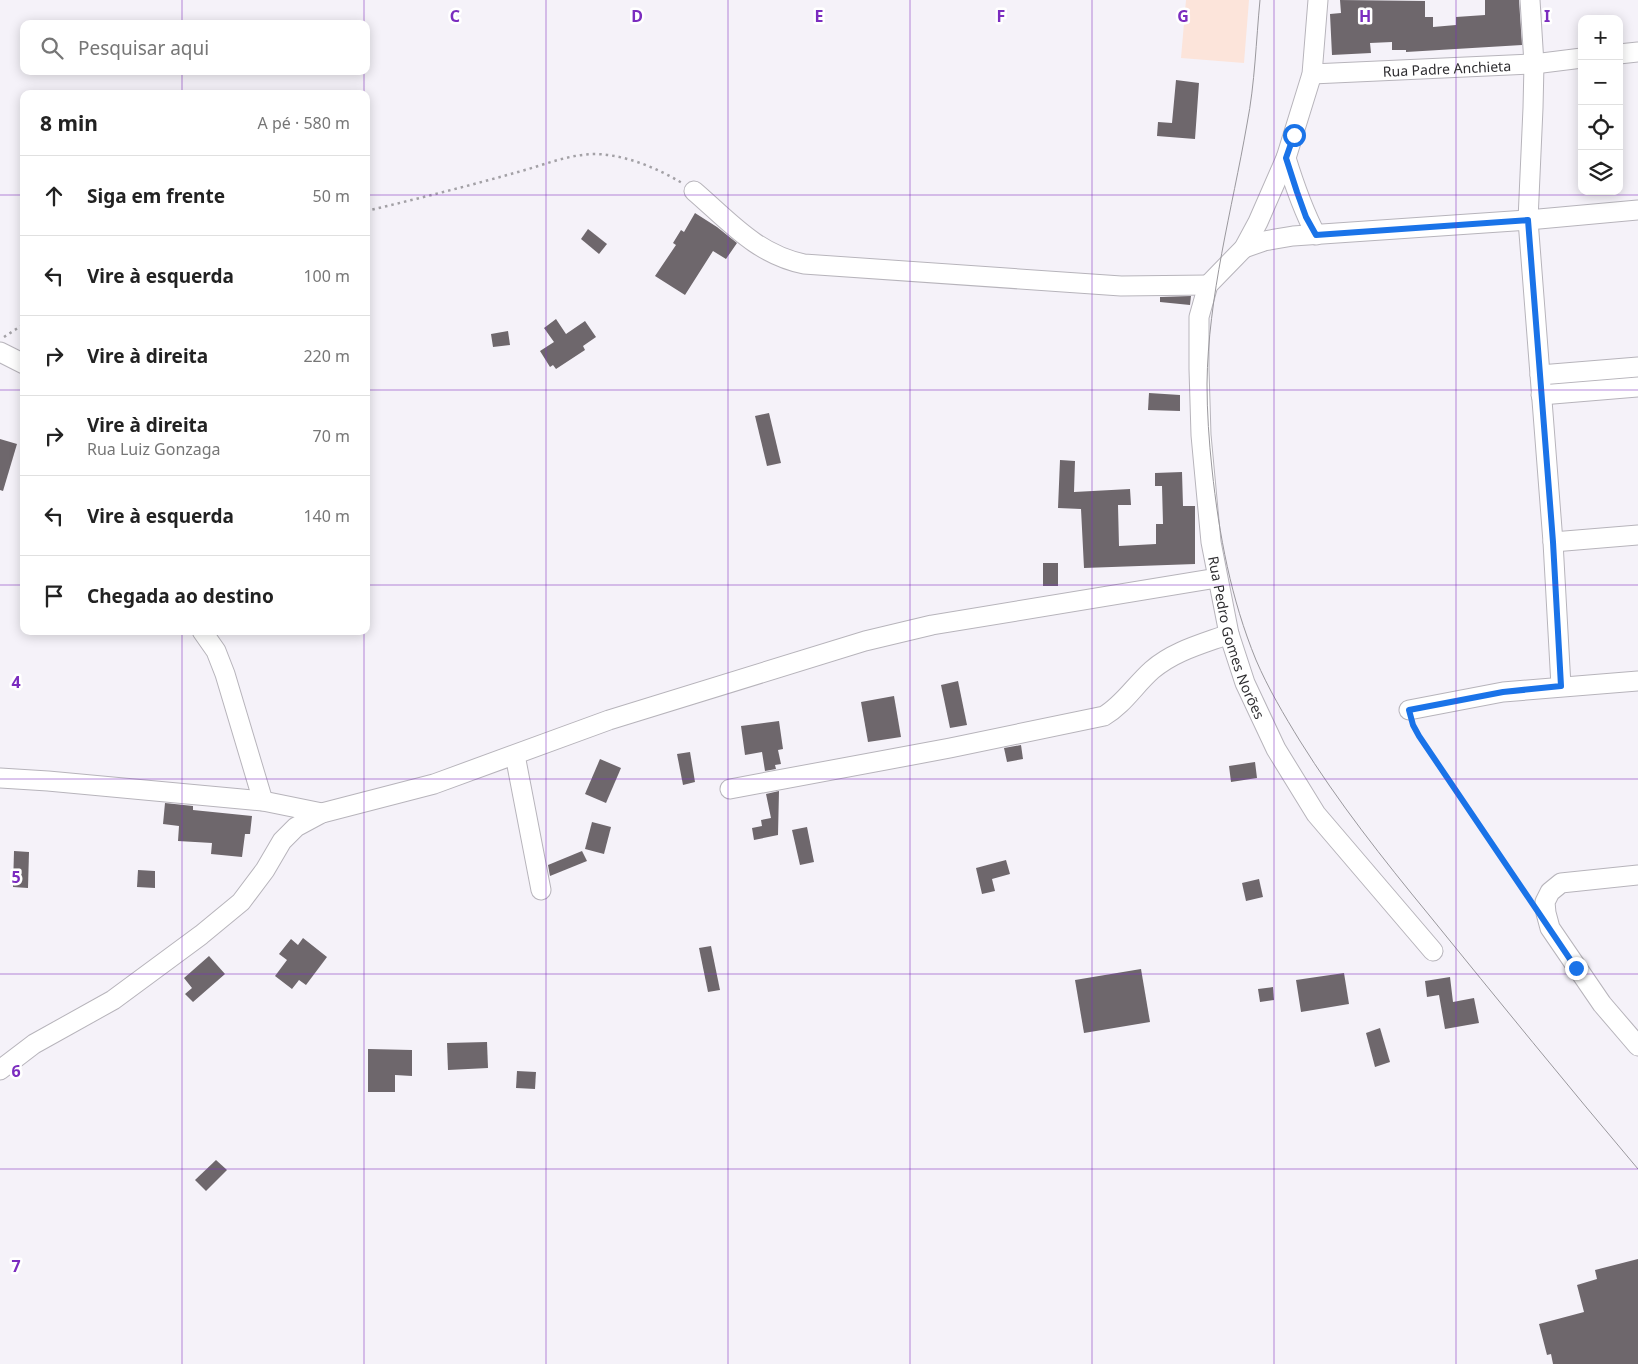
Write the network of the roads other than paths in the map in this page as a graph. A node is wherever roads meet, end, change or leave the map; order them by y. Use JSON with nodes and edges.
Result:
{"nodes":[{"id":1,"x":1318,"y":0,"type":"edge"},
{"id":2,"x":1530,"y":0,"type":"edge"},
{"id":3,"x":1638,"y":52,"type":"edge"},
{"id":4,"x":1623,"y":54,"type":"edge"},
{"id":5,"x":1578,"y":58,"type":"edge"},
{"id":6,"x":1534,"y":64,"type":"junction"},
{"id":7,"x":1312,"y":74,"type":"junction"},
{"id":8,"x":1286,"y":158,"type":"junction"},
{"id":9,"x":694,"y":191,"type":"road end"},
{"id":10,"x":1638,"y":210,"type":"edge"},
{"id":11,"x":1528,"y":220,"type":"junction"},
{"id":12,"x":1316,"y":235,"type":"junction"},
{"id":13,"x":1244,"y":248,"type":"junction"},
{"id":14,"x":1214,"y":278,"type":"junction"},
{"id":15,"x":0,"y":352,"type":"edge"},
{"id":16,"x":20,"y":362,"type":"edge"},
{"id":17,"x":1638,"y":367,"type":"edge"},
{"id":18,"x":1540,"y":375,"type":"junction"},
{"id":19,"x":1638,"y":387,"type":"edge"},
{"id":20,"x":1541,"y":395,"type":"junction"},
{"id":21,"x":1638,"y":535,"type":"edge"},
{"id":22,"x":1553,"y":542,"type":"junction"},
{"id":23,"x":1217,"y":578,"type":"junction"},
{"id":24,"x":1229,"y":634,"type":"junction"},
{"id":25,"x":205,"y":635,"type":"edge"},
{"id":26,"x":1638,"y":681,"type":"edge"},
{"id":27,"x":1561,"y":686,"type":"junction"},
{"id":28,"x":1409,"y":710,"type":"road end"},
{"id":29,"x":515,"y":755,"type":"junction"},
{"id":30,"x":0,"y":778,"type":"edge"},
{"id":31,"x":730,"y":789,"type":"dead end"},
{"id":32,"x":263,"y":801,"type":"junction"},
{"id":33,"x":322,"y":813,"type":"junction"},
{"id":34,"x":1638,"y":875,"type":"edge"},
{"id":35,"x":541,"y":890,"type":"dead end"},
{"id":36,"x":1433,"y":951,"type":"dead end"},
{"id":37,"x":1638,"y":1046,"type":"edge"},
{"id":38,"x":3,"y":1064,"type":"edge"}],
"edges":[{"from":1,"to":7,"type":"street"},
{"from":2,"to":6,"type":"street"},
{"from":3,"to":4,"type":"street"},
{"from":5,"to":6,"type":"street","name":"Rua Padre Anchieta"},
{"from":6,"to":7,"type":"street","name":"Rua Padre Anchieta"},
{"from":6,"to":11,"type":"street"},
{"from":7,"to":8,"type":"street"},
{"from":8,"to":12,"type":"street"},
{"from":8,"to":13,"type":"street"},
{"from":9,"to":14,"type":"street"},
{"from":10,"to":11,"type":"street"},
{"from":11,"to":12,"type":"street"},
{"from":11,"to":18,"type":"street"},
{"from":12,"to":13,"type":"street"},
{"from":13,"to":14,"type":"street"},
{"from":14,"to":23,"type":"street","name":"Rua Pedro Gomes Norões"},
{"from":15,"to":16,"type":"street"},
{"from":17,"to":18,"type":"street"},
{"from":18,"to":20,"type":"street"},
{"from":19,"to":20,"type":"street"},
{"from":20,"to":22,"type":"street"},
{"from":21,"to":22,"type":"street"},
{"from":22,"to":27,"type":"street"},
{"from":23,"to":24,"type":"street","name":"Rua Pedro Gomes Norões"},
{"from":23,"to":29,"type":"street"},
{"from":24,"to":31,"type":"street"},
{"from":24,"to":36,"type":"street","name":"Rua Pedro Gomes Norões"},
{"from":25,"to":32,"type":"street"},
{"from":26,"to":27,"type":"street"},
{"from":27,"to":28,"type":"street"},
{"from":29,"to":33,"type":"street"},
{"from":29,"to":35,"type":"street"},
{"from":30,"to":32,"type":"street"},
{"from":32,"to":33,"type":"street"},
{"from":33,"to":38,"type":"street"},
{"from":34,"to":37,"type":"street"}]}
